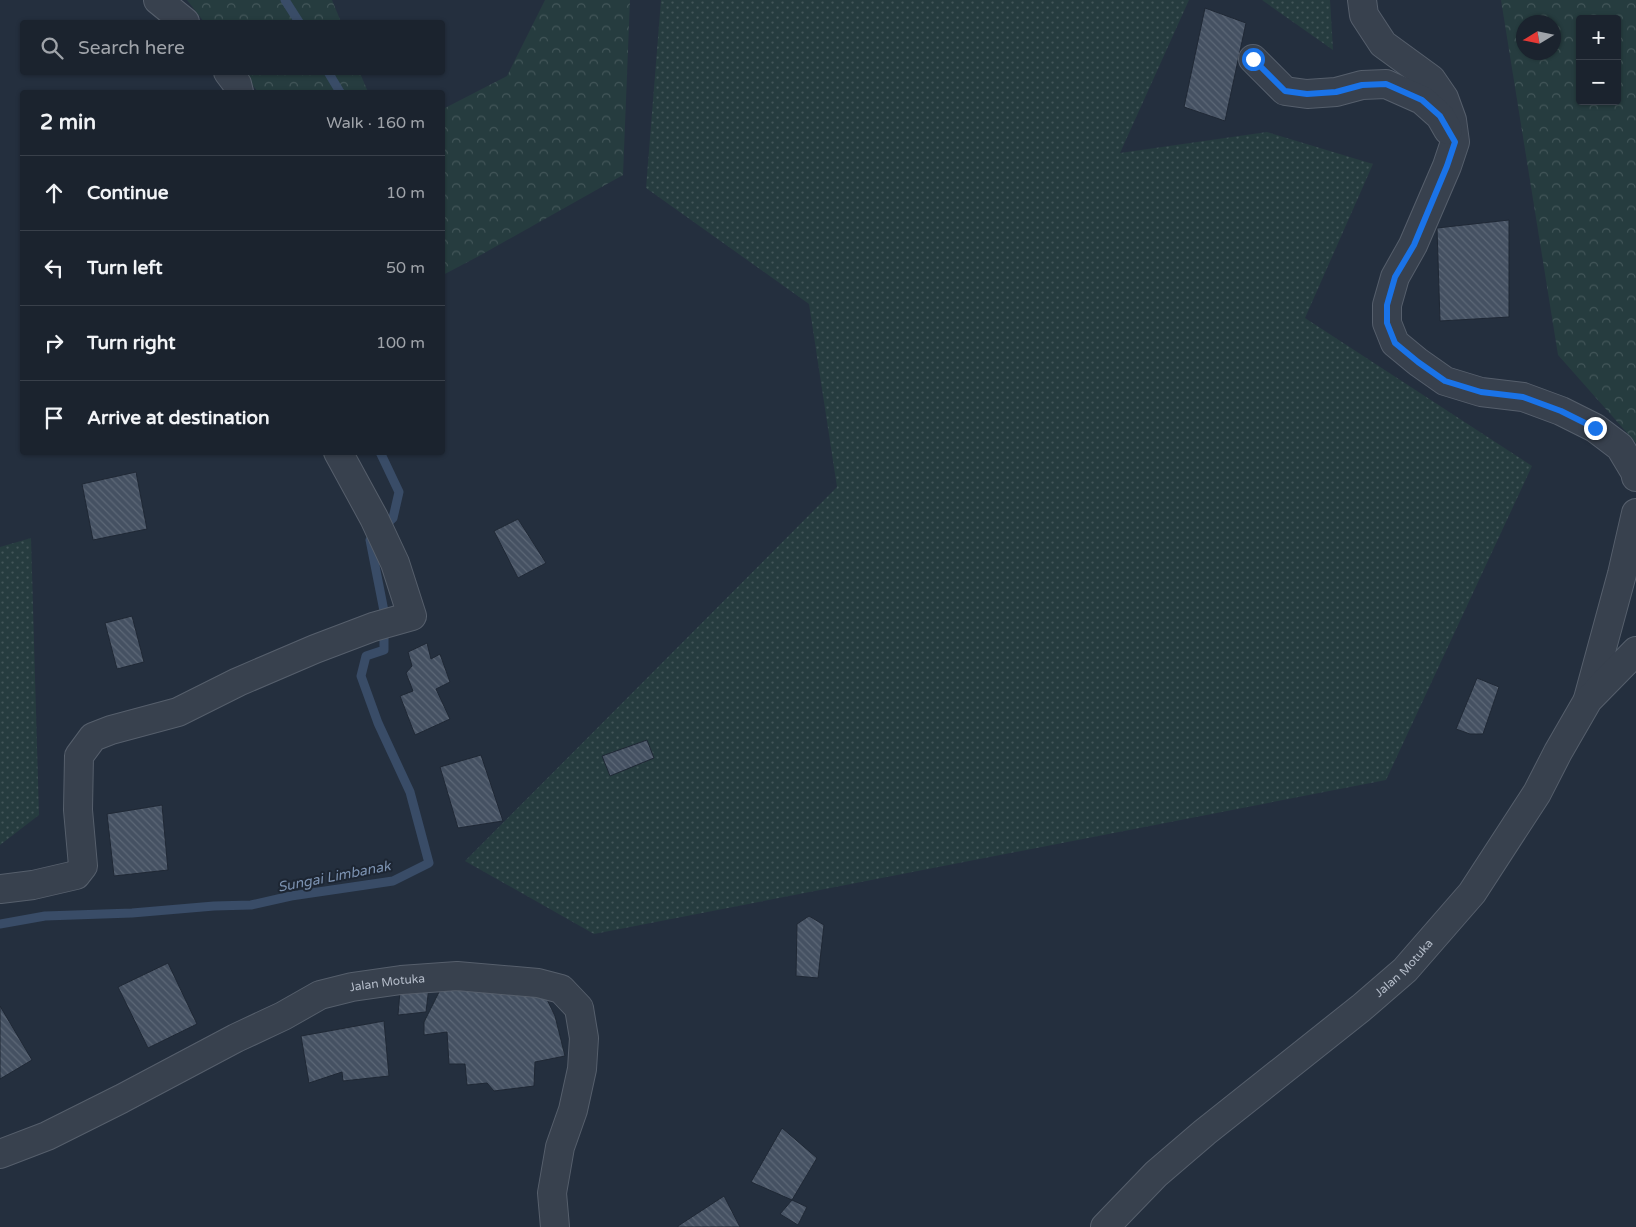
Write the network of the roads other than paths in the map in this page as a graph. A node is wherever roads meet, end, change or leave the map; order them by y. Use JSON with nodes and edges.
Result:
{"nodes":[{"id":1,"x":158,"y":0,"type":"edge"},
{"id":2,"x":1362,"y":0,"type":"edge"},
{"id":3,"x":183,"y":20,"type":"edge"},
{"id":4,"x":1253,"y":59,"type":"dead end"},
{"id":5,"x":230,"y":75,"type":"edge"},
{"id":6,"x":238,"y":90,"type":"edge"},
{"id":7,"x":1455,"y":142,"type":"junction"},
{"id":8,"x":340,"y":455,"type":"edge"},
{"id":9,"x":1636,"y":477,"type":"edge"},
{"id":10,"x":1636,"y":513,"type":"edge"},
{"id":11,"x":1636,"y":651,"type":"edge"},
{"id":12,"x":1588,"y":700,"type":"junction"},
{"id":13,"x":0,"y":889,"type":"edge"},
{"id":14,"x":0,"y":1154,"type":"edge"},
{"id":15,"x":555,"y":1227,"type":"edge"},
{"id":16,"x":1105,"y":1227,"type":"edge"}],
"edges":[{"from":1,"to":3,"type":"street"},
{"from":2,"to":7,"type":"street"},
{"from":4,"to":7,"type":"street"},
{"from":5,"to":6,"type":"street"},
{"from":7,"to":9,"type":"street"},
{"from":8,"to":13,"type":"street"},
{"from":10,"to":12,"type":"street"},
{"from":11,"to":12,"type":"street","name":"Jalan Motuka"},
{"from":12,"to":16,"type":"street","name":"Jalan Motuka"},
{"from":14,"to":15,"type":"street","name":"Jalan Motuka"}]}
